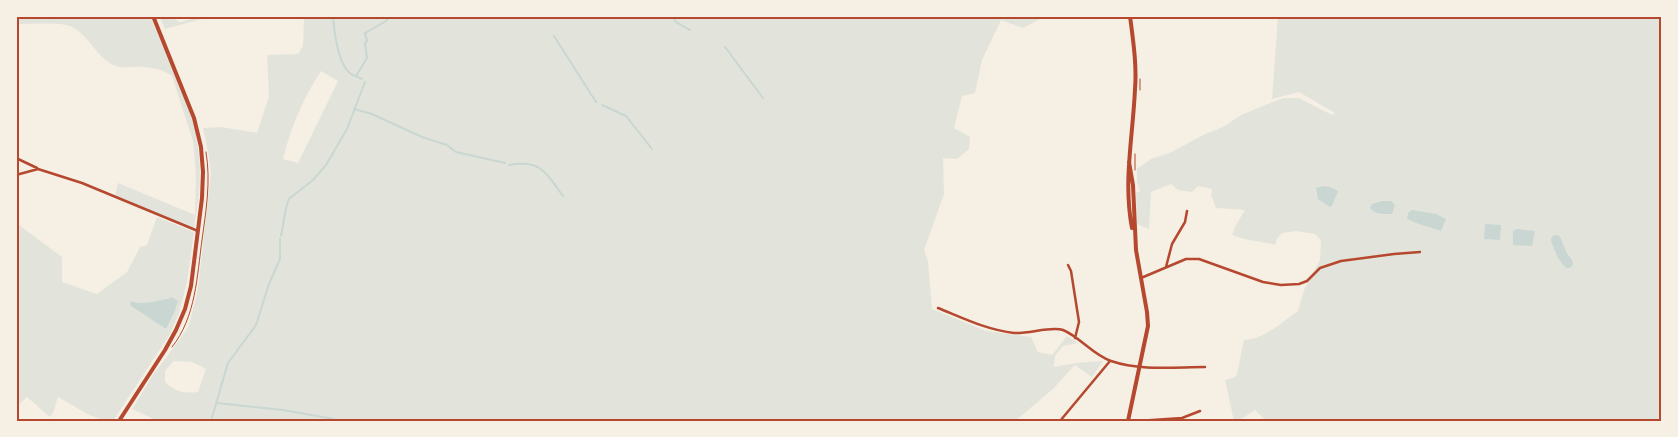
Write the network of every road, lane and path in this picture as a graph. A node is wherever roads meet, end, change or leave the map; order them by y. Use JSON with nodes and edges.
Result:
{"nodes":[{"id":1,"x":153,"y":16,"type":"edge"},
{"id":2,"x":1130,"y":16,"type":"edge"},
{"id":3,"x":206,"y":150,"type":"dead end"},
{"id":4,"x":16,"y":158,"type":"edge"},
{"id":5,"x":1129,"y":162,"type":"junction"},
{"id":6,"x":38,"y":169,"type":"junction"},
{"id":7,"x":16,"y":175,"type":"edge"},
{"id":8,"x":1187,"y":212,"type":"dead end"},
{"id":9,"x":198,"y":231,"type":"junction"},
{"id":10,"x":1134,"y":238,"type":"junction"},
{"id":11,"x":1420,"y":252,"type":"dead end"},
{"id":12,"x":1068,"y":265,"type":"dead end"},
{"id":13,"x":1166,"y":267,"type":"junction"},
{"id":14,"x":1141,"y":278,"type":"junction"},
{"id":15,"x":938,"y":308,"type":"dead end"},
{"id":16,"x":1075,"y":338,"type":"junction"},
{"id":17,"x":167,"y":351,"type":"junction"},
{"id":18,"x":1110,"y":361,"type":"junction"},
{"id":19,"x":1140,"y":366,"type":"junction"},
{"id":20,"x":1205,"y":367,"type":"dead end"},
{"id":21,"x":1200,"y":411,"type":"dead end"},
{"id":22,"x":120,"y":421,"type":"edge"},
{"id":23,"x":1060,"y":421,"type":"edge"},
{"id":24,"x":1128,"y":421,"type":"edge"},
{"id":25,"x":1137,"y":421,"type":"edge"}],
"edges":[{"from":1,"to":9,"type":"street"},
{"from":2,"to":5,"type":"street"},
{"from":3,"to":17,"type":"path"},
{"from":4,"to":6,"type":"street"},
{"from":5,"to":10,"type":"street"},
{"from":5,"to":10,"type":"street"},
{"from":6,"to":7,"type":"street"},
{"from":6,"to":9,"type":"street"},
{"from":8,"to":13,"type":"street"},
{"from":9,"to":17,"type":"street"},
{"from":10,"to":14,"type":"street"},
{"from":11,"to":13,"type":"street"},
{"from":12,"to":16,"type":"street"},
{"from":13,"to":14,"type":"street"},
{"from":14,"to":19,"type":"street"},
{"from":15,"to":16,"type":"street"},
{"from":16,"to":18,"type":"street"},
{"from":17,"to":22,"type":"street"},
{"from":18,"to":19,"type":"street"},
{"from":18,"to":23,"type":"street"},
{"from":19,"to":20,"type":"street"},
{"from":19,"to":24,"type":"street"},
{"from":21,"to":25,"type":"street"}]}
